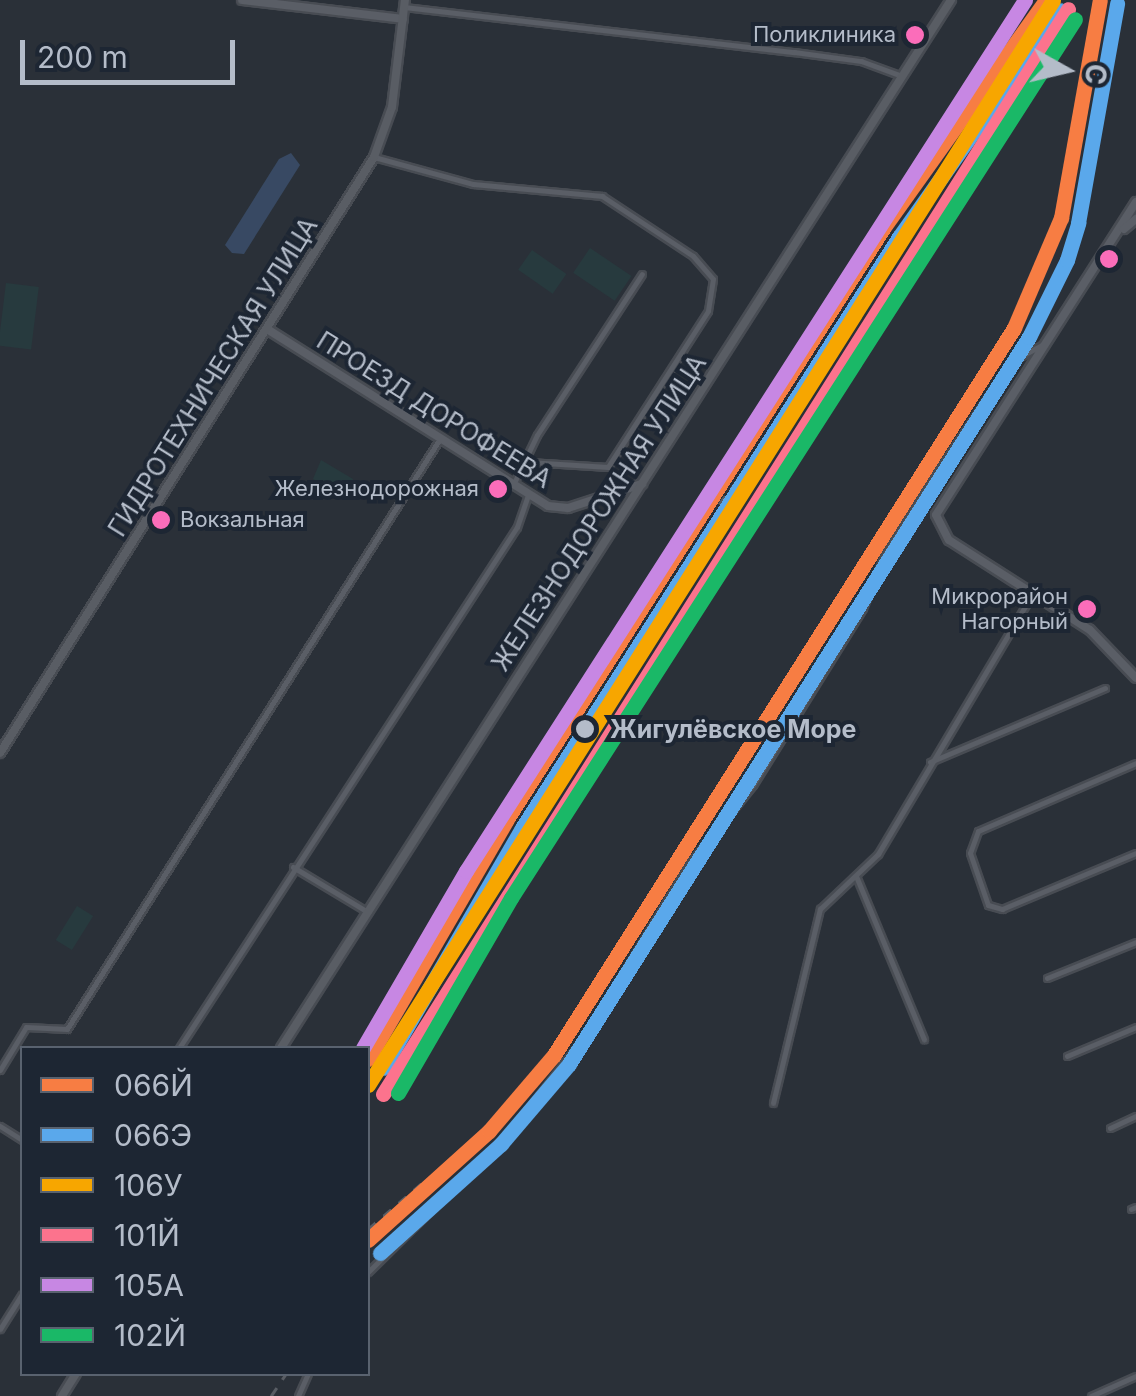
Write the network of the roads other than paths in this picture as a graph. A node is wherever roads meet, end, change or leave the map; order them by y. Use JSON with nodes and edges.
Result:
{"nodes":[{"id":1,"x":242,"y":0,"type":"edge"},
{"id":2,"x":951,"y":0,"type":"edge"},
{"id":3,"x":404,"y":4,"type":"edge"},
{"id":4,"x":402,"y":19,"type":"junction"},
{"id":5,"x":902,"y":76,"type":"junction"},
{"id":6,"x":374,"y":158,"type":"junction"},
{"id":7,"x":1135,"y":206,"type":"edge"},
{"id":8,"x":1136,"y":219,"type":"edge"},
{"id":9,"x":1116,"y":235,"type":"junction"},
{"id":10,"x":642,"y":274,"type":"dead end"},
{"id":11,"x":267,"y":328,"type":"junction"},
{"id":12,"x":1045,"y":344,"type":"junction"},
{"id":13,"x":439,"y":440,"type":"junction"},
{"id":14,"x":528,"y":462,"type":"junction"},
{"id":15,"x":642,"y":484,"type":"junction"},
{"id":16,"x":512,"y":485,"type":"junction"},
{"id":17,"x":528,"y":495,"type":"junction"},
{"id":18,"x":1033,"y":593,"type":"junction"},
{"id":19,"x":1136,"y":678,"type":"edge"},
{"id":20,"x":1105,"y":688,"type":"dead end"},
{"id":21,"x":0,"y":754,"type":"edge"},
{"id":22,"x":930,"y":762,"type":"junction"},
{"id":23,"x":1136,"y":762,"type":"edge"},
{"id":24,"x":1136,"y":853,"type":"edge"},
{"id":25,"x":293,"y":866,"type":"junction"},
{"id":26,"x":855,"y":875,"type":"junction"},
{"id":27,"x":368,"y":912,"type":"junction"},
{"id":28,"x":1136,"y":942,"type":"edge"},
{"id":29,"x":1047,"y":978,"type":"dead end"},
{"id":30,"x":1136,"y":1028,"type":"edge"},
{"id":31,"x":924,"y":1040,"type":"dead end"},
{"id":32,"x":180,"y":1046,"type":"edge"},
{"id":33,"x":283,"y":1046,"type":"edge"},
{"id":34,"x":0,"y":1050,"type":"edge"},
{"id":35,"x":9,"y":1056,"type":"junction"},
{"id":36,"x":1067,"y":1056,"type":"dead end"},
{"id":37,"x":0,"y":1070,"type":"edge"},
{"id":38,"x":772,"y":1103,"type":"dead end"},
{"id":39,"x":1136,"y":1116,"type":"edge"},
{"id":40,"x":1110,"y":1128,"type":"dead end"},
{"id":41,"x":370,"y":1270,"type":"edge"},
{"id":42,"x":20,"y":1297,"type":"edge"},
{"id":43,"x":0,"y":1329,"type":"edge"},
{"id":44,"x":1136,"y":1376,"type":"edge"},
{"id":45,"x":1092,"y":1396,"type":"edge"}],
"edges":[{"from":1,"to":4,"type":"street"},
{"from":2,"to":5,"type":"main road","name":"ЖЕЛЕЗНОДОРОЖНАЯ УЛИЦА"},
{"from":3,"to":4,"type":"main road","name":"ГИДРОТЕХНИЧЕСКАЯ УЛИЦА"},
{"from":3,"to":5,"type":"street"},
{"from":4,"to":6,"type":"main road","name":"ГИДРОТЕХНИЧЕСКАЯ УЛИЦА"},
{"from":5,"to":15,"type":"main road","name":"ЖЕЛЕЗНОДОРОЖНАЯ УЛИЦА"},
{"from":6,"to":11,"type":"main road","name":"ГИДРОТЕХНИЧЕСКАЯ УЛИЦА"},
{"from":6,"to":14,"type":"street"},
{"from":7,"to":9,"type":"street"},
{"from":8,"to":9,"type":"street"},
{"from":9,"to":12,"type":"street"},
{"from":10,"to":14,"type":"street"},
{"from":11,"to":13,"type":"street","name":"ПРОЕЗД ДОРОФЕЕВА"},
{"from":11,"to":21,"type":"main road","name":"ГИДРОТЕХНИЧЕСКАЯ УЛИЦА"},
{"from":12,"to":18,"type":"street"},
{"from":12,"to":41,"type":"street"},
{"from":13,"to":16,"type":"street","name":"ПРОЕЗД ДОРОФЕЕВА"},
{"from":13,"to":35,"type":"street"},
{"from":14,"to":16,"type":"street"},
{"from":15,"to":17,"type":"street","name":"ПРОЕЗД ДОРОФЕЕВА"},
{"from":15,"to":27,"type":"main road","name":"ЖЕЛЕЗНОДОРОЖНАЯ УЛИЦА"},
{"from":16,"to":17,"type":"street","name":"ПРОЕЗД ДОРОФЕЕВА"},
{"from":17,"to":25,"type":"street"},
{"from":18,"to":19,"type":"street"},
{"from":18,"to":22,"type":"street"},
{"from":20,"to":22,"type":"street"},
{"from":22,"to":26,"type":"street"},
{"from":23,"to":24,"type":"street"},
{"from":25,"to":27,"type":"street"},
{"from":25,"to":32,"type":"street"},
{"from":26,"to":31,"type":"street"},
{"from":26,"to":38,"type":"street"},
{"from":27,"to":33,"type":"main road","name":"ЖЕЛЕЗНОДОРОЖНАЯ УЛИЦА"},
{"from":28,"to":29,"type":"street"},
{"from":30,"to":36,"type":"street"},
{"from":34,"to":35,"type":"street"},
{"from":35,"to":37,"type":"street"},
{"from":39,"to":40,"type":"street"},
{"from":42,"to":43,"type":"street"},
{"from":44,"to":45,"type":"street"}]}
